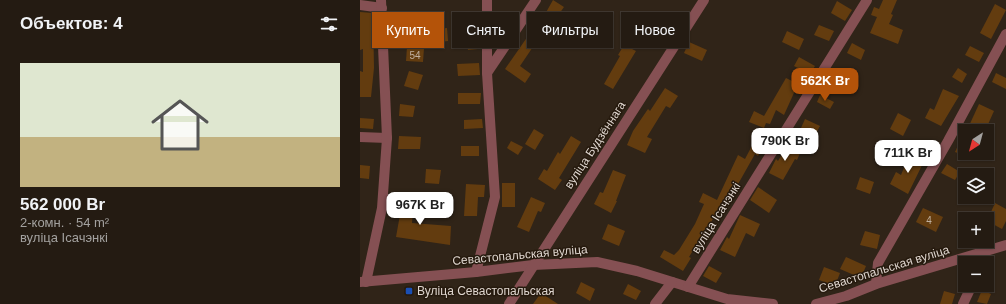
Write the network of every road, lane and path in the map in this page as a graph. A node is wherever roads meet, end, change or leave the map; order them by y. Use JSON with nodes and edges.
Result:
{"nodes":[{"id":1,"x":487,"y":0,"type":"edge"},
{"id":2,"x":536,"y":0,"type":"edge"},
{"id":3,"x":704,"y":0,"type":"edge"},
{"id":4,"x":867,"y":0,"type":"edge"},
{"id":5,"x":382,"y":4,"type":"edge"},
{"id":6,"x":360,"y":5,"type":"edge"},
{"id":7,"x":1006,"y":34,"type":"edge"},
{"id":8,"x":487,"y":73,"type":"junction"},
{"id":9,"x":360,"y":137,"type":"edge"},
{"id":10,"x":387,"y":138,"type":"junction"},
{"id":11,"x":1006,"y":244,"type":"edge"},
{"id":12,"x":983,"y":253,"type":"junction"},
{"id":13,"x":982,"y":256,"type":"edge"},
{"id":14,"x":533,"y":265,"type":"junction"},
{"id":15,"x":476,"y":272,"type":"junction"},
{"id":16,"x":363,"y":282,"type":"edge"},
{"id":17,"x":672,"y":282,"type":"junction"},
{"id":18,"x":876,"y":284,"type":"junction"},
{"id":19,"x":688,"y":287,"type":"junction"},
{"id":20,"x":969,"y":292,"type":"edge"},
{"id":21,"x":509,"y":304,"type":"edge"},
{"id":22,"x":655,"y":304,"type":"edge"},
{"id":23,"x":773,"y":304,"type":"edge"},
{"id":24,"x":816,"y":304,"type":"edge"},
{"id":25,"x":963,"y":304,"type":"edge"}],
"edges":[{"from":1,"to":8,"type":"street"},
{"from":2,"to":8,"type":"street"},
{"from":3,"to":14,"type":"street","name":"вуліца Будзённага"},
{"from":4,"to":19,"type":"street","name":"вуліца Ісачэнкі"},
{"from":5,"to":6,"type":"street"},
{"from":5,"to":10,"type":"street"},
{"from":7,"to":18,"type":"street"},
{"from":8,"to":15,"type":"street"},
{"from":9,"to":10,"type":"street"},
{"from":10,"to":16,"type":"street"},
{"from":11,"to":12,"type":"street","name":"Севастопальская вуліца"},
{"from":12,"to":13,"type":"street"},
{"from":12,"to":18,"type":"street","name":"Севастопальская вуліца"},
{"from":14,"to":15,"type":"street","name":"Севастопальская вуліца"},
{"from":14,"to":17,"type":"street","name":"Севастопальская вуліца"},
{"from":14,"to":21,"type":"street","name":"вуліца Будзённага"},
{"from":15,"to":16,"type":"street","name":"Севастопальская вуліца"},
{"from":17,"to":19,"type":"street","name":"Севастопальская вуліца"},
{"from":17,"to":22,"type":"street"},
{"from":18,"to":24,"type":"street","name":"Севастопальская вуліца"},
{"from":19,"to":23,"type":"street","name":"Севастопальская вуліца"},
{"from":20,"to":25,"type":"street"}]}
